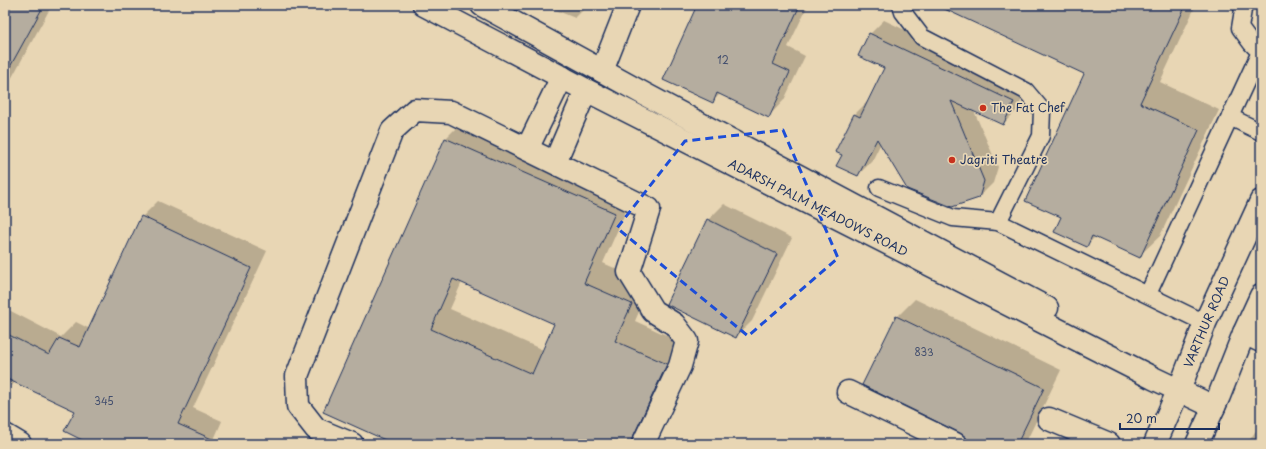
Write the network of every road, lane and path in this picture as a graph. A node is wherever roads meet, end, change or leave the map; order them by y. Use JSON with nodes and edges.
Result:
{"nodes":[{"id":1,"x":424,"y":5,"type":"edge"},
{"id":2,"x":482,"y":5,"type":"edge"},
{"id":3,"x":628,"y":5,"type":"edge"},
{"id":4,"x":901,"y":5,"type":"edge"},
{"id":5,"x":1241,"y":5,"type":"edge"},
{"id":6,"x":1261,"y":52,"type":"edge"},
{"id":7,"x":602,"y":71,"type":"junction"},
{"id":8,"x":562,"y":78,"type":"junction"},
{"id":9,"x":586,"y":90,"type":"junction"},
{"id":10,"x":1230,"y":117,"type":"junction"},
{"id":11,"x":1261,"y":132,"type":"edge"},
{"id":12,"x":527,"y":149,"type":"junction"},
{"id":13,"x":555,"y":162,"type":"junction"},
{"id":14,"x":879,"y":188,"type":"dead end"},
{"id":15,"x":1261,"y":201,"type":"edge"},
{"id":16,"x":998,"y":222,"type":"junction"},
{"id":17,"x":1148,"y":294,"type":"junction"},
{"id":18,"x":1261,"y":296,"type":"edge"},
{"id":19,"x":1205,"y":323,"type":"junction"},
{"id":20,"x":1253,"y":337,"type":"edge"},
{"id":21,"x":1181,"y":385,"type":"junction"},
{"id":22,"x":848,"y":392,"type":"dead end"},
{"id":23,"x":1217,"y":402,"type":"junction"},
{"id":24,"x":1049,"y":419,"type":"dead end"},
{"id":25,"x":5,"y":435,"type":"edge"},
{"id":26,"x":20,"y":444,"type":"edge"},
{"id":27,"x":352,"y":444,"type":"edge"},
{"id":28,"x":643,"y":444,"type":"edge"},
{"id":29,"x":955,"y":444,"type":"edge"},
{"id":30,"x":1109,"y":444,"type":"edge"},
{"id":31,"x":1155,"y":444,"type":"edge"},
{"id":32,"x":1197,"y":444,"type":"edge"}],
"edges":[{"from":1,"to":8,"type":"street","name":"ADARSH PALM MEADOWS ROAD"},
{"from":2,"to":7,"type":"street","name":"ADARSH PALM MEADOWS ROAD"},
{"from":3,"to":7,"type":"street"},
{"from":4,"to":16,"type":"lane"},
{"from":5,"to":6,"type":"lane"},
{"from":6,"to":10,"type":"lane"},
{"from":7,"to":21,"type":"street","name":"ADARSH PALM MEADOWS ROAD"},
{"from":8,"to":9,"type":"street","name":"ADARSH PALM MEADOWS ROAD"},
{"from":8,"to":12,"type":"street"},
{"from":9,"to":13,"type":"street"},
{"from":9,"to":21,"type":"street","name":"ADARSH PALM MEADOWS ROAD"},
{"from":10,"to":11,"type":"lane"},
{"from":10,"to":17,"type":"lane"},
{"from":12,"to":13,"type":"street"},
{"from":12,"to":27,"type":"street"},
{"from":13,"to":28,"type":"street"},
{"from":14,"to":16,"type":"lane"},
{"from":15,"to":19,"type":"street","name":"VARTHUR ROAD"},
{"from":16,"to":17,"type":"lane"},
{"from":17,"to":19,"type":"lane"},
{"from":18,"to":20,"type":"street"},
{"from":19,"to":21,"type":"street","name":"VARTHUR ROAD"},
{"from":20,"to":23,"type":"street"},
{"from":21,"to":23,"type":"street","name":"ADARSH PALM MEADOWS ROAD"},
{"from":21,"to":31,"type":"street","name":"VARTHUR ROAD"},
{"from":22,"to":29,"type":"street"},
{"from":23,"to":32,"type":"street"},
{"from":24,"to":30,"type":"street"},
{"from":25,"to":26,"type":"street"}]}
